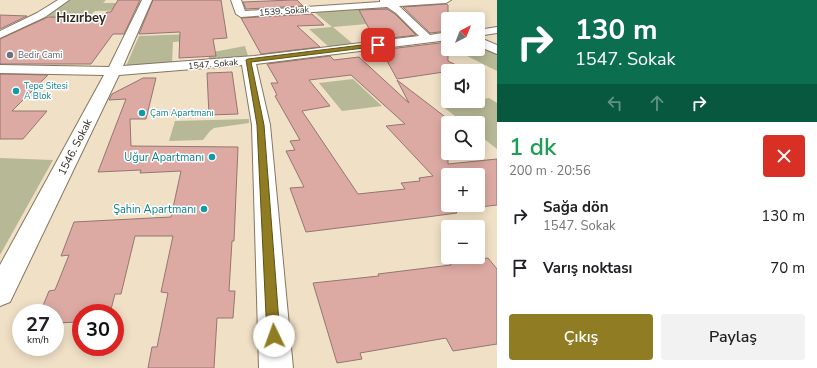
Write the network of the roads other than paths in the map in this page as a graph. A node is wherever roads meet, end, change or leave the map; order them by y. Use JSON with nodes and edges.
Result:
{"nodes":[{"id":1,"x":64,"y":0,"type":"edge"},
{"id":2,"x":148,"y":0,"type":"edge"},
{"id":3,"x":236,"y":0,"type":"edge"},
{"id":4,"x":446,"y":0,"type":"edge"},
{"id":5,"x":386,"y":2,"type":"edge"},
{"id":6,"x":0,"y":26,"type":"edge"},
{"id":7,"x":20,"y":26,"type":"junction"},
{"id":8,"x":497,"y":30,"type":"edge"},
{"id":9,"x":485,"y":32,"type":"edge"},
{"id":10,"x":0,"y":36,"type":"edge"},
{"id":11,"x":441,"y":37,"type":"edge"},
{"id":12,"x":428,"y":39,"type":"junction"},
{"id":13,"x":485,"y":45,"type":"edge"},
{"id":14,"x":497,"y":50,"type":"edge"},
{"id":15,"x":248,"y":60,"type":"junction"},
{"id":16,"x":0,"y":69,"type":"edge"},
{"id":17,"x":114,"y":70,"type":"junction"},
{"id":18,"x":0,"y":293,"type":"edge"},
{"id":19,"x":276,"y":368,"type":"edge"}],
"edges":[{"from":1,"to":7,"type":"street"},
{"from":2,"to":17,"type":"street","name":"1546. Sokak"},
{"from":3,"to":5,"type":"street","name":"1539. Sokak"},
{"from":4,"to":5,"type":"street","name":"1539. Sokak"},
{"from":5,"to":12,"type":"street"},
{"from":6,"to":7,"type":"street"},
{"from":7,"to":10,"type":"street"},
{"from":8,"to":9,"type":"street"},
{"from":11,"to":12,"type":"street","name":"1547. Sokak"},
{"from":12,"to":15,"type":"street","name":"1547. Sokak"},
{"from":13,"to":14,"type":"street"},
{"from":15,"to":17,"type":"street","name":"1547. Sokak"},
{"from":15,"to":19,"type":"street"},
{"from":16,"to":17,"type":"street","name":"1547. Sokak"},
{"from":17,"to":18,"type":"street","name":"1546. Sokak"}]}
